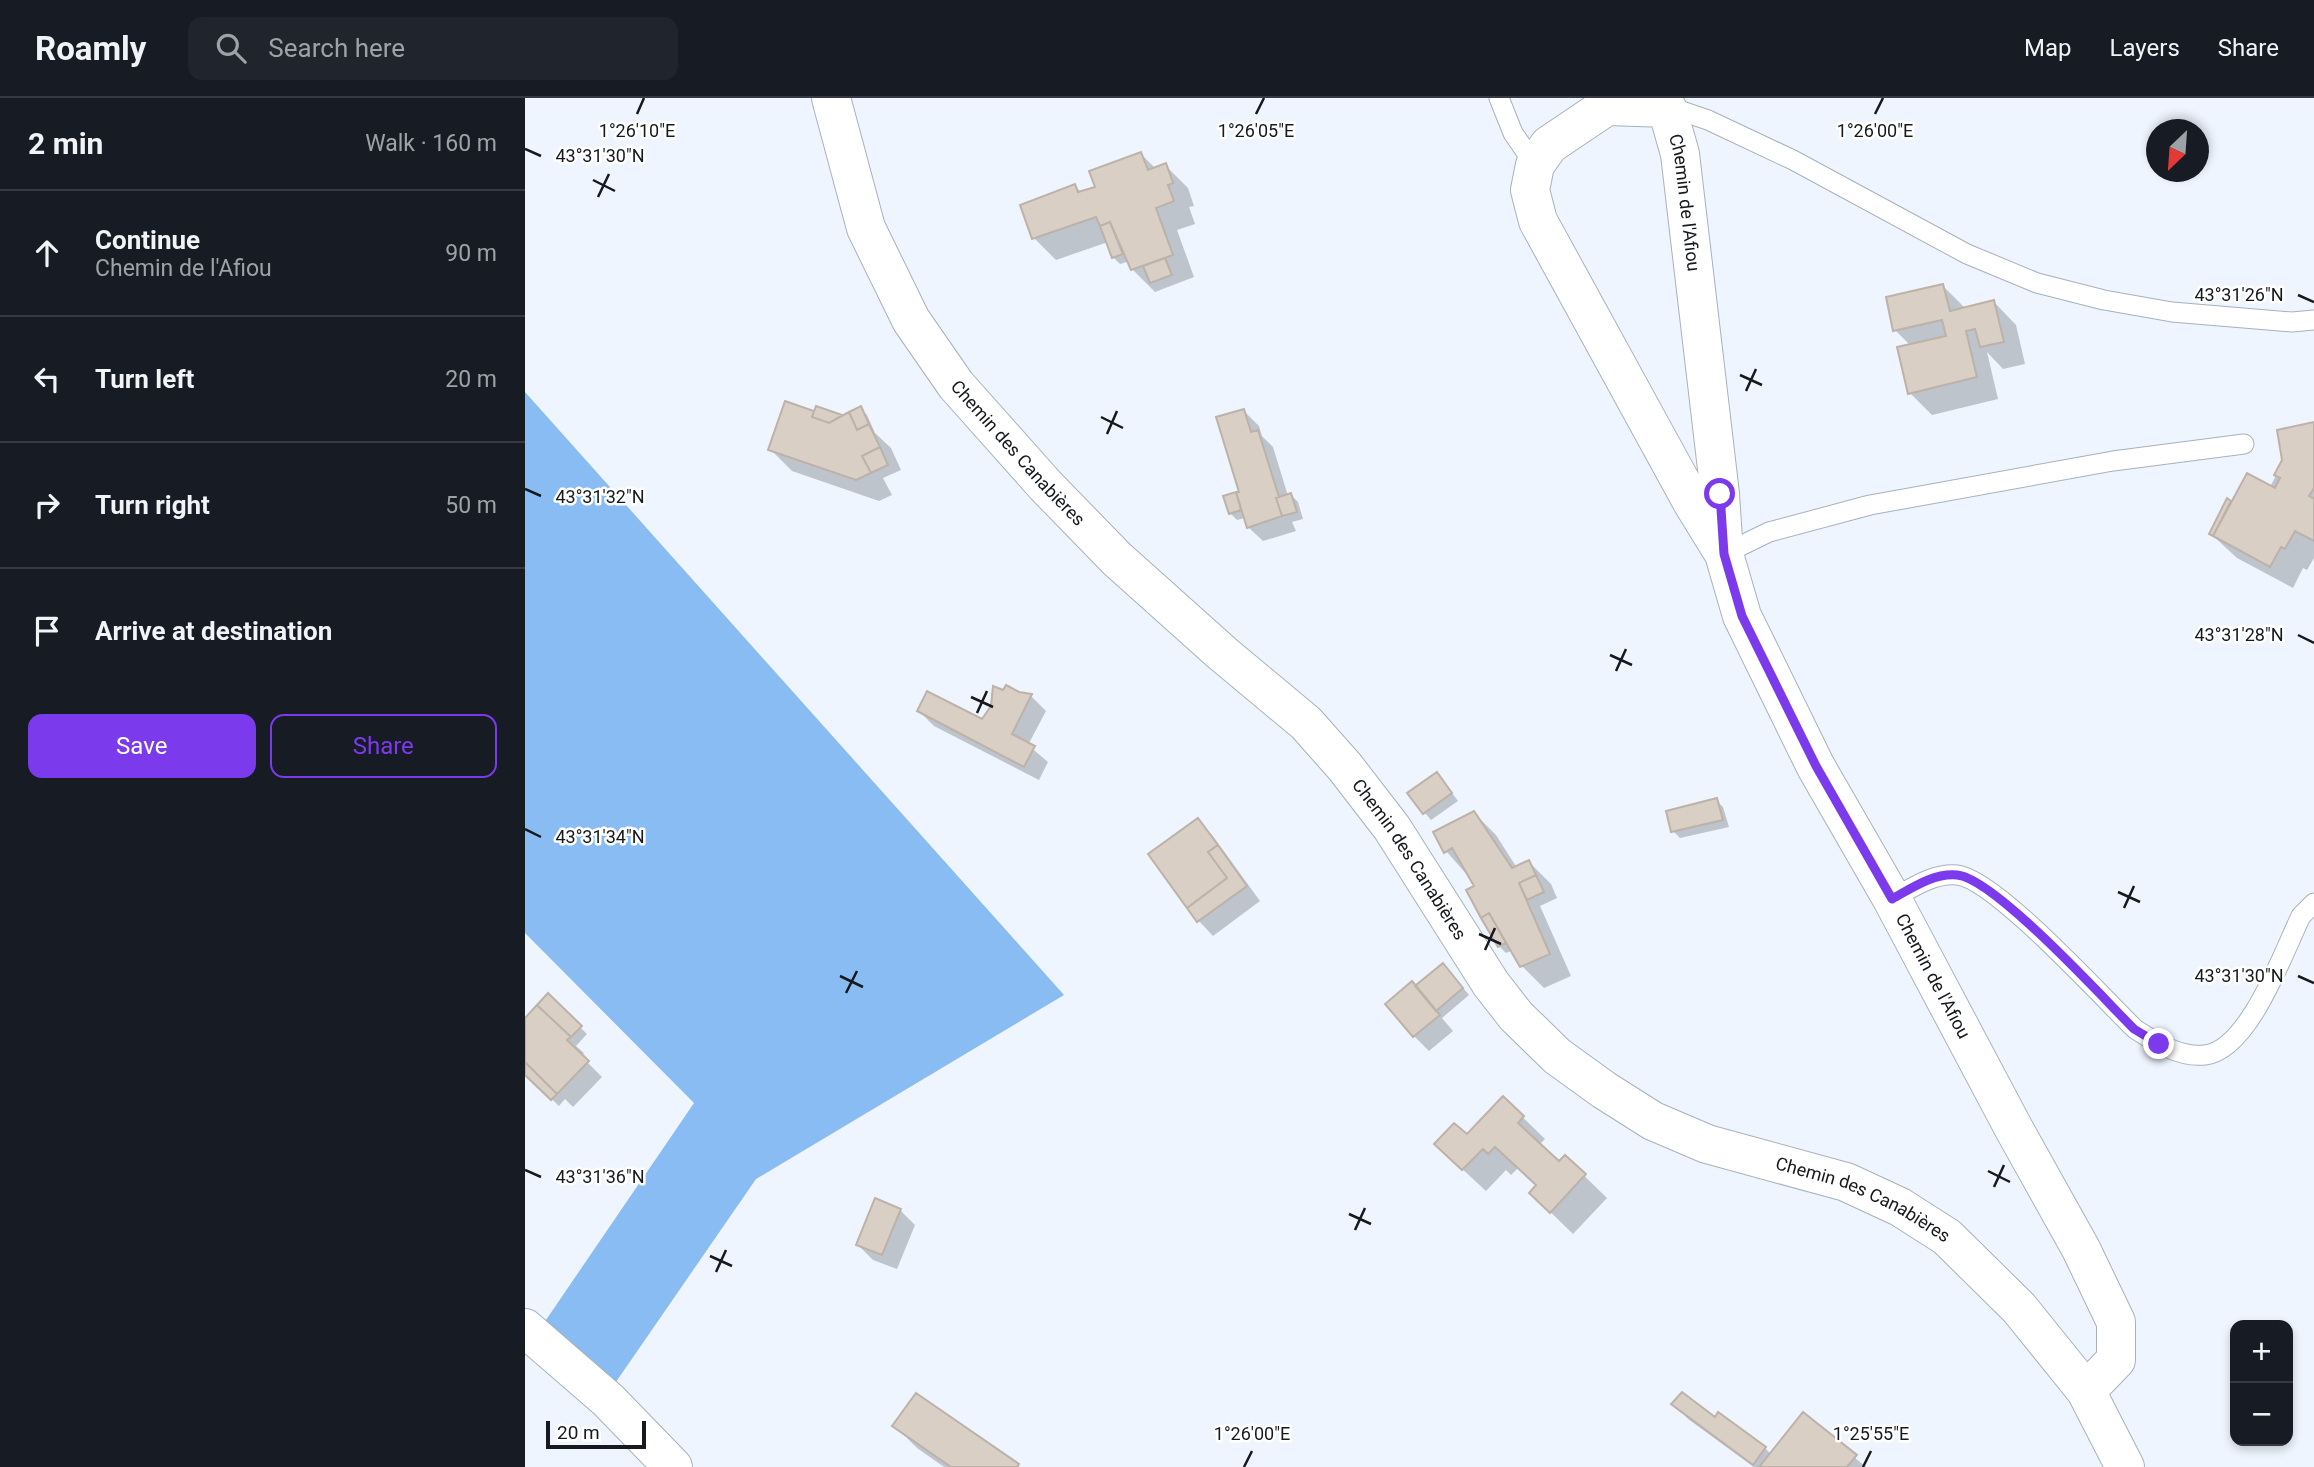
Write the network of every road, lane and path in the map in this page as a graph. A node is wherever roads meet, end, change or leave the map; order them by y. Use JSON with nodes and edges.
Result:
{"nodes":[{"id":1,"x":831,"y":98,"type":"edge"},
{"id":2,"x":1499,"y":98,"type":"edge"},
{"id":3,"x":1667,"y":103,"type":"edge"},
{"id":4,"x":1535,"y":165,"type":"junction"},
{"id":5,"x":2314,"y":320,"type":"edge"},
{"id":6,"x":2244,"y":444,"type":"dead end"},
{"id":7,"x":1724,"y":554,"type":"junction"},
{"id":8,"x":1892,"y":899,"type":"junction"},
{"id":9,"x":2314,"y":903,"type":"edge"},
{"id":10,"x":525,"y":1328,"type":"edge"},
{"id":11,"x":2086,"y":1391,"type":"junction"},
{"id":12,"x":673,"y":1467,"type":"edge"},
{"id":13,"x":2125,"y":1467,"type":"edge"}],
"edges":[{"from":1,"to":11,"type":"street","name":"Chemin des Canabières"},
{"from":2,"to":4,"type":"lane"},
{"from":3,"to":4,"type":"street"},
{"from":3,"to":5,"type":"lane"},
{"from":3,"to":7,"type":"street","name":"Chemin de l'Afiou"},
{"from":4,"to":7,"type":"street","name":"Chemin de l'Afiou"},
{"from":6,"to":7,"type":"lane"},
{"from":7,"to":8,"type":"street","name":"Chemin de l'Afiou"},
{"from":8,"to":9,"type":"lane"},
{"from":8,"to":11,"type":"street","name":"Chemin de l'Afiou"},
{"from":10,"to":12,"type":"street"},
{"from":11,"to":13,"type":"street","name":"Chemin des Canabières"}]}
